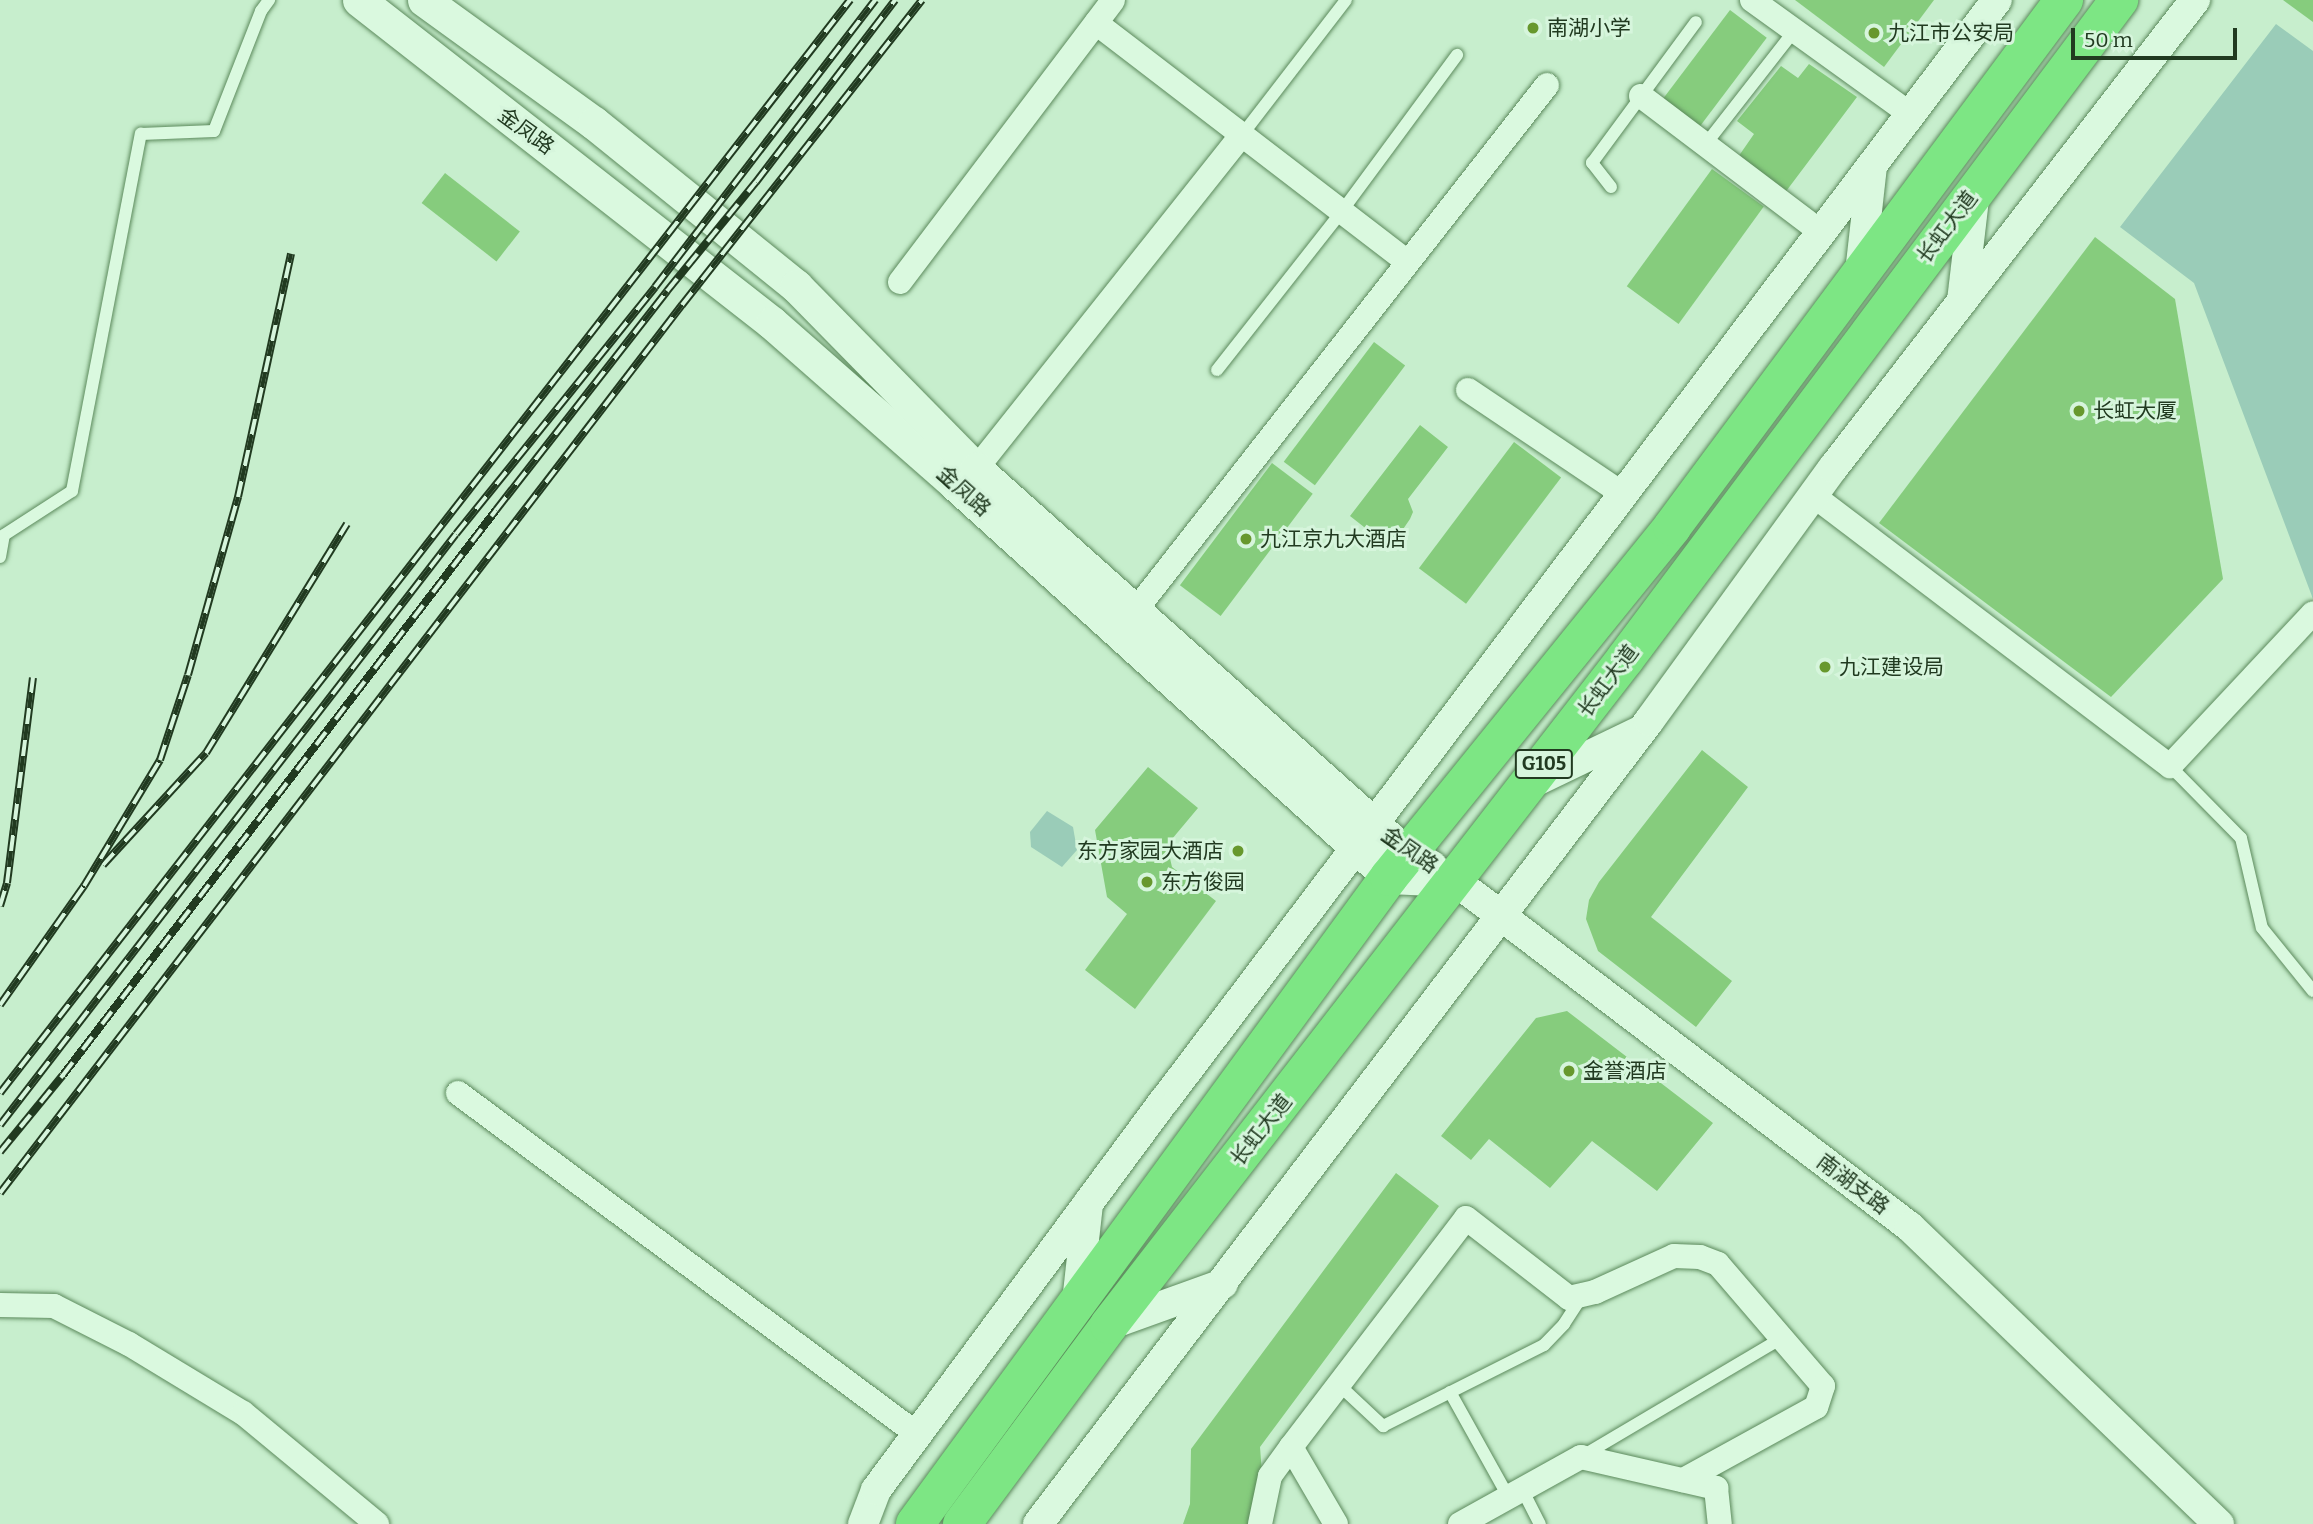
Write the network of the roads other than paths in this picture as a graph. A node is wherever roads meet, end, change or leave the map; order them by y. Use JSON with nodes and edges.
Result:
{"nodes":[{"id":1,"x":269,"y":0,"type":"edge"},
{"id":2,"x":359,"y":0,"type":"edge"},
{"id":3,"x":424,"y":0,"type":"edge"},
{"id":4,"x":1113,"y":0,"type":"edge"},
{"id":5,"x":1346,"y":0,"type":"edge"},
{"id":6,"x":1752,"y":0,"type":"edge"},
{"id":7,"x":1997,"y":0,"type":"edge"},
{"id":8,"x":2064,"y":0,"type":"edge"},
{"id":9,"x":2119,"y":0,"type":"edge"},
{"id":10,"x":2195,"y":0,"type":"edge"},
{"id":11,"x":1696,"y":22,"type":"dead end"},
{"id":12,"x":1096,"y":23,"type":"junction"},
{"id":13,"x":1794,"y":32,"type":"junction"},
{"id":14,"x":1457,"y":55,"type":"dead end"},
{"id":15,"x":1547,"y":85,"type":"dead end"},
{"id":16,"x":1641,"y":96,"type":"junction"},
{"id":17,"x":1910,"y":114,"type":"junction"},
{"id":18,"x":1242,"y":135,"type":"junction"},
{"id":19,"x":1705,"y":145,"type":"junction"},
{"id":20,"x":1872,"y":165,"type":"junction"},
{"id":21,"x":1611,"y":187,"type":"dead end"},
{"id":22,"x":1975,"y":189,"type":"junction"},
{"id":23,"x":1342,"y":211,"type":"junction"},
{"id":24,"x":1822,"y":233,"type":"junction"},
{"id":25,"x":1408,"y":262,"type":"junction"},
{"id":26,"x":1860,"y":273,"type":"junction"},
{"id":27,"x":900,"y":282,"type":"dead end"},
{"id":28,"x":1962,"y":302,"type":"junction"},
{"id":29,"x":1217,"y":370,"type":"dead end"},
{"id":30,"x":1468,"y":390,"type":"dead end"},
{"id":31,"x":976,"y":469,"type":"junction"},
{"id":32,"x":1624,"y":495,"type":"junction"},
{"id":33,"x":1814,"y":496,"type":"junction"},
{"id":34,"x":0,"y":557,"type":"edge"},
{"id":35,"x":1135,"y":611,"type":"junction"},
{"id":36,"x":2313,"y":613,"type":"edge"},
{"id":37,"x":1642,"y":730,"type":"junction"},
{"id":38,"x":2170,"y":766,"type":"junction"},
{"id":39,"x":1528,"y":785,"type":"junction"},
{"id":40,"x":1365,"y":836,"type":"junction"},
{"id":41,"x":1398,"y":865,"type":"junction"},
{"id":42,"x":1454,"y":880,"type":"junction"},
{"id":43,"x":1501,"y":916,"type":"junction"},
{"id":44,"x":2313,"y":991,"type":"edge"},
{"id":45,"x":458,"y":1093,"type":"dead end"},
{"id":46,"x":1088,"y":1203,"type":"junction"},
{"id":47,"x":1223,"y":1284,"type":"junction"},
{"id":48,"x":1584,"y":1295,"type":"junction"},
{"id":49,"x":1077,"y":1302,"type":"junction"},
{"id":50,"x":0,"y":1305,"type":"edge"},
{"id":51,"x":1109,"y":1325,"type":"junction"},
{"id":52,"x":1782,"y":1338,"type":"junction"},
{"id":53,"x":1338,"y":1384,"type":"junction"},
{"id":54,"x":1450,"y":1392,"type":"junction"},
{"id":55,"x":917,"y":1434,"type":"junction"},
{"id":56,"x":1291,"y":1447,"type":"junction"},
{"id":57,"x":1581,"y":1457,"type":"junction"},
{"id":58,"x":1683,"y":1480,"type":"junction"},
{"id":59,"x":1516,"y":1494,"type":"junction"},
{"id":60,"x":377,"y":1524,"type":"edge"},
{"id":61,"x":863,"y":1524,"type":"edge"},
{"id":62,"x":915,"y":1524,"type":"edge"},
{"id":63,"x":962,"y":1524,"type":"edge"},
{"id":64,"x":1038,"y":1524,"type":"edge"},
{"id":65,"x":1260,"y":1524,"type":"edge"},
{"id":66,"x":1336,"y":1524,"type":"edge"},
{"id":67,"x":1460,"y":1524,"type":"edge"},
{"id":68,"x":1540,"y":1524,"type":"edge"},
{"id":69,"x":1720,"y":1524,"type":"edge"},
{"id":70,"x":2219,"y":1524,"type":"edge"}],
"edges":[{"from":1,"to":34,"type":"lane"},
{"from":2,"to":40,"type":"main road","name":"金凤路"},
{"from":3,"to":31,"type":"main road","name":"金凤路"},
{"from":4,"to":12,"type":"street"},
{"from":5,"to":18,"type":"lane"},
{"from":6,"to":13,"type":"street"},
{"from":7,"to":17,"type":"street"},
{"from":8,"to":26,"type":"highway","name":"长虹大道","number":"G105"},
{"from":9,"to":22,"type":"highway","name":"长虹大道","number":"G105"},
{"from":10,"to":28,"type":"street"},
{"from":11,"to":16,"type":"lane"},
{"from":12,"to":18,"type":"street"},
{"from":12,"to":27,"type":"street"},
{"from":13,"to":17,"type":"street"},
{"from":13,"to":19,"type":"lane"},
{"from":14,"to":23,"type":"lane"},
{"from":15,"to":25,"type":"street"},
{"from":16,"to":19,"type":"street"},
{"from":16,"to":21,"type":"lane"},
{"from":17,"to":20,"type":"street"},
{"from":18,"to":23,"type":"street"},
{"from":18,"to":31,"type":"street"},
{"from":19,"to":24,"type":"street"},
{"from":20,"to":24,"type":"street"},
{"from":20,"to":26,"type":"street"},
{"from":22,"to":28,"type":"street"},
{"from":22,"to":39,"type":"highway","name":"长虹大道","number":"G105"},
{"from":23,"to":25,"type":"street"},
{"from":23,"to":29,"type":"lane"},
{"from":24,"to":32,"type":"street"},
{"from":25,"to":35,"type":"street"},
{"from":26,"to":41,"type":"highway","name":"长虹大道","number":"G105"},
{"from":28,"to":33,"type":"street"},
{"from":30,"to":32,"type":"street"},
{"from":31,"to":35,"type":"main road","name":"金凤路"},
{"from":32,"to":40,"type":"street"},
{"from":33,"to":37,"type":"street"},
{"from":33,"to":38,"type":"street"},
{"from":35,"to":40,"type":"main road","name":"金凤路"},
{"from":36,"to":38,"type":"street"},
{"from":37,"to":39,"type":"street"},
{"from":37,"to":43,"type":"street"},
{"from":38,"to":44,"type":"lane"},
{"from":39,"to":42,"type":"highway","name":"长虹大道","number":"G105"},
{"from":40,"to":41,"type":"main road","name":"金凤路"},
{"from":40,"to":46,"type":"street"},
{"from":41,"to":42,"type":"main road","name":"金凤路"},
{"from":41,"to":49,"type":"highway","name":"长虹大道","number":"G105"},
{"from":42,"to":43,"type":"street","name":"南湖支路"},
{"from":42,"to":51,"type":"highway","name":"长虹大道","number":"G105"},
{"from":43,"to":47,"type":"street"},
{"from":43,"to":70,"type":"street","name":"南湖支路"},
{"from":45,"to":55,"type":"street"},
{"from":46,"to":49,"type":"street"},
{"from":46,"to":55,"type":"street"},
{"from":47,"to":51,"type":"street"},
{"from":47,"to":64,"type":"street"},
{"from":48,"to":52,"type":"street"},
{"from":48,"to":53,"type":"street"},
{"from":48,"to":54,"type":"lane"},
{"from":49,"to":62,"type":"highway","name":"长虹大道","number":"G105"},
{"from":50,"to":60,"type":"street"},
{"from":51,"to":63,"type":"highway","name":"长虹大道","number":"G105"},
{"from":52,"to":57,"type":"lane"},
{"from":52,"to":58,"type":"street"},
{"from":53,"to":54,"type":"lane"},
{"from":53,"to":56,"type":"street"},
{"from":54,"to":59,"type":"lane"},
{"from":55,"to":61,"type":"street"},
{"from":56,"to":65,"type":"street"},
{"from":56,"to":66,"type":"street"},
{"from":57,"to":58,"type":"street"},
{"from":57,"to":59,"type":"street"},
{"from":58,"to":69,"type":"street"},
{"from":59,"to":67,"type":"street"},
{"from":59,"to":68,"type":"lane"}]}
